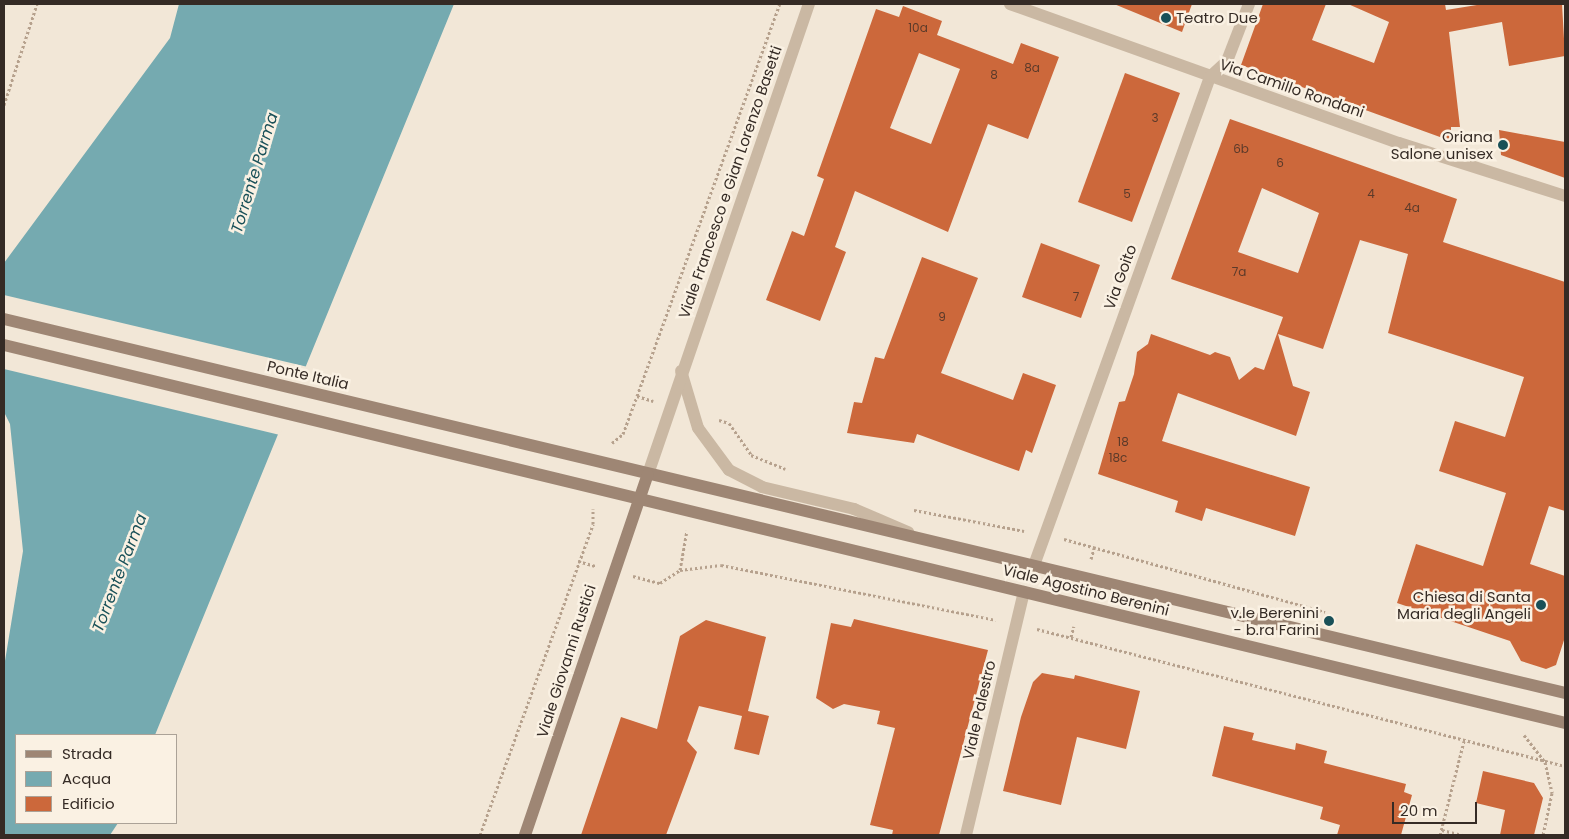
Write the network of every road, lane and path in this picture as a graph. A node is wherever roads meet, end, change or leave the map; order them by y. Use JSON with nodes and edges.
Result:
{"nodes":[{"id":1,"x":37,"y":4,"type":"edge"},
{"id":2,"x":780,"y":4,"type":"edge"},
{"id":3,"x":809,"y":4,"type":"edge"},
{"id":4,"x":1010,"y":4,"type":"edge"},
{"id":5,"x":1249,"y":4,"type":"edge"},
{"id":6,"x":1210,"y":77,"type":"junction"},
{"id":7,"x":4,"y":105,"type":"edge"},
{"id":8,"x":1565,"y":196,"type":"edge"},
{"id":9,"x":4,"y":319,"type":"edge"},
{"id":10,"x":4,"y":345,"type":"edge"},
{"id":11,"x":681,"y":371,"type":"junction"},
{"id":12,"x":637,"y":396,"type":"junction"},
{"id":13,"x":669,"y":406,"type":"junction"},
{"id":14,"x":692,"y":412,"type":"junction"},
{"id":15,"x":611,"y":444,"type":"dead end"},
{"id":16,"x":606,"y":462,"type":"joint"},
{"id":17,"x":794,"y":472,"type":"dead end"},
{"id":18,"x":648,"y":474,"type":"junction"},
{"id":19,"x":640,"y":499,"type":"junction"},
{"id":20,"x":593,"y":504,"type":"dead end"},
{"id":21,"x":910,"y":509,"type":"dead end"},
{"id":22,"x":1042,"y":535,"type":"junction"},
{"id":23,"x":951,"y":549,"type":"junction"},
{"id":24,"x":578,"y":561,"type":"junction"},
{"id":25,"x":1033,"y":568,"type":"junction"},
{"id":26,"x":613,"y":572,"type":"junction"},
{"id":27,"x":1024,"y":592,"type":"junction"},
{"id":28,"x":1327,"y":612,"type":"dead end"},
{"id":29,"x":1016,"y":624,"type":"junction"},
{"id":30,"x":1565,"y":693,"type":"edge"},
{"id":31,"x":1565,"y":722,"type":"edge"},
{"id":32,"x":1464,"y":741,"type":"junction"},
{"id":33,"x":1545,"y":762,"type":"junction"},
{"id":34,"x":1565,"y":766,"type":"edge"},
{"id":35,"x":1442,"y":830,"type":"junction"},
{"id":36,"x":480,"y":835,"type":"edge"},
{"id":37,"x":525,"y":835,"type":"edge"},
{"id":38,"x":966,"y":835,"type":"edge"},
{"id":39,"x":1440,"y":835,"type":"edge"},
{"id":40,"x":1462,"y":835,"type":"edge"},
{"id":41,"x":1543,"y":835,"type":"edge"}],
"edges":[{"from":1,"to":7,"type":"path"},
{"from":2,"to":12,"type":"path"},
{"from":3,"to":11,"type":"street","name":"Viale Francesco e Gian Lorenzo Basetti"},
{"from":4,"to":6,"type":"street","name":"Via Camillo Rondani"},
{"from":5,"to":6,"type":"street","name":"Via Goito"},
{"from":6,"to":8,"type":"street","name":"Via Camillo Rondani"},
{"from":6,"to":22,"type":"street","name":"Via Goito"},
{"from":9,"to":16,"type":"main road","name":"Ponte Italia"},
{"from":10,"to":19,"type":"main road","name":"Viale Agostino Berenini"},
{"from":11,"to":13,"type":"street","name":"Viale Francesco e Gian Lorenzo Basetti"},
{"from":11,"to":14,"type":"street"},
{"from":12,"to":13,"type":"path"},
{"from":12,"to":15,"type":"path"},
{"from":13,"to":18,"type":"street","name":"Viale Francesco e Gian Lorenzo Basetti"},
{"from":14,"to":17,"type":"path"},
{"from":14,"to":23,"type":"street"},
{"from":16,"to":18,"type":"main road","name":"Viale Agostino Berenini"},
{"from":18,"to":19,"type":"main road","name":"Viale Giovanni Rustici"},
{"from":18,"to":23,"type":"main road","name":"Viale Agostino Berenini"},
{"from":19,"to":26,"type":"main road","name":"Viale Giovanni Rustici"},
{"from":19,"to":27,"type":"main road","name":"Viale Agostino Berenini"},
{"from":20,"to":24,"type":"path"},
{"from":21,"to":22,"type":"path"},
{"from":22,"to":25,"type":"street","name":"Via Goito"},
{"from":22,"to":28,"type":"path"},
{"from":23,"to":25,"type":"main road","name":"Viale Agostino Berenini"},
{"from":24,"to":26,"type":"path"},
{"from":24,"to":36,"type":"path"},
{"from":25,"to":30,"type":"main road","name":"Viale Agostino Berenini"},
{"from":26,"to":29,"type":"path"},
{"from":26,"to":37,"type":"main road","name":"Viale Giovanni Rustici"},
{"from":27,"to":29,"type":"street","name":"Viale Palestro"},
{"from":27,"to":31,"type":"main road","name":"Viale Agostino Berenini"},
{"from":29,"to":32,"type":"path"},
{"from":29,"to":38,"type":"street","name":"Viale Palestro"},
{"from":32,"to":33,"type":"path"},
{"from":32,"to":35,"type":"path"},
{"from":33,"to":34,"type":"path"},
{"from":33,"to":41,"type":"path"},
{"from":35,"to":39,"type":"path"},
{"from":35,"to":40,"type":"path"}]}
